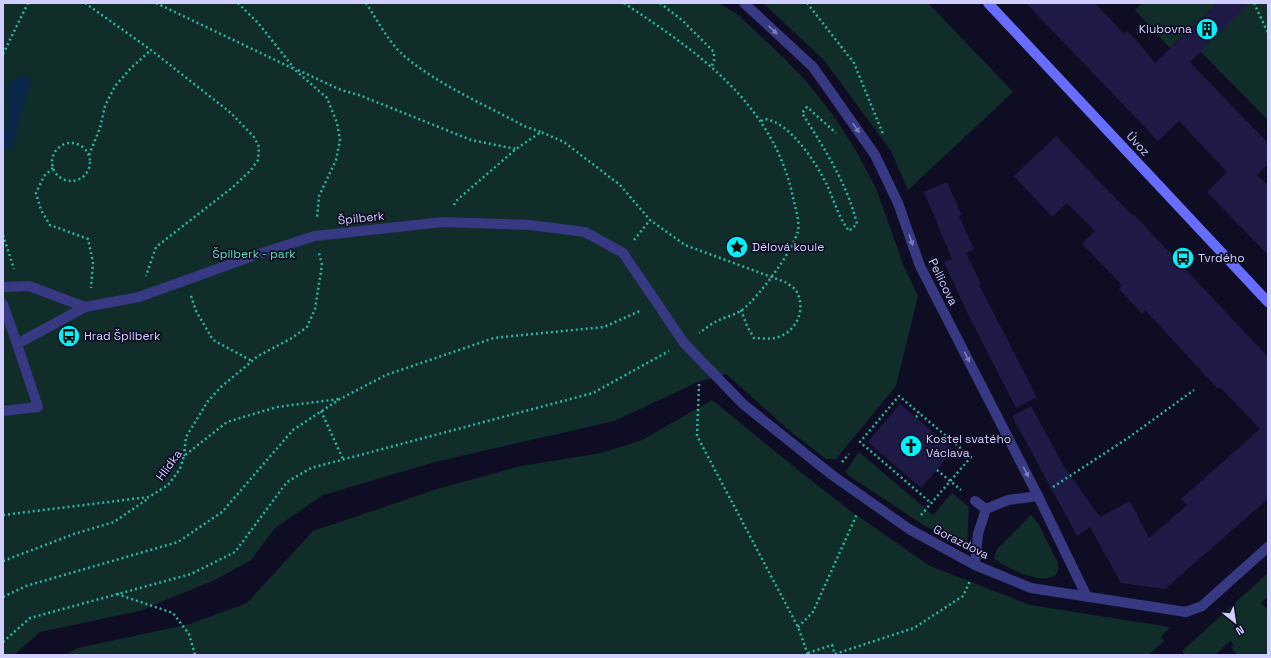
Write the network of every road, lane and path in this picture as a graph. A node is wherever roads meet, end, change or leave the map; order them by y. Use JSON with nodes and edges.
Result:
{"nodes":[{"id":1,"x":28,"y":3,"type":"edge"},
{"id":2,"x":85,"y":3,"type":"edge"},
{"id":3,"x":156,"y":3,"type":"edge"},
{"id":4,"x":238,"y":3,"type":"edge"},
{"id":5,"x":366,"y":3,"type":"edge"},
{"id":6,"x":624,"y":3,"type":"edge"},
{"id":7,"x":660,"y":3,"type":"edge"},
{"id":8,"x":744,"y":3,"type":"edge"},
{"id":9,"x":807,"y":3,"type":"edge"},
{"id":10,"x":988,"y":3,"type":"edge"},
{"id":11,"x":1254,"y":3,"type":"edge"},
{"id":12,"x":1268,"y":33,"type":"edge"},
{"id":13,"x":151,"y":50,"type":"junction"},
{"id":14,"x":3,"y":54,"type":"edge"},
{"id":15,"x":712,"y":66,"type":"junction"},
{"id":16,"x":294,"y":69,"type":"junction"},
{"id":17,"x":761,"y":121,"type":"junction"},
{"id":18,"x":541,"y":132,"type":"junction"},
{"id":19,"x":841,"y":136,"type":"dead end"},
{"id":20,"x":516,"y":149,"type":"junction"},
{"id":21,"x":89,"y":155,"type":"junction"},
{"id":22,"x":875,"y":155,"type":"junction"},
{"id":23,"x":53,"y":168,"type":"junction"},
{"id":24,"x":650,"y":220,"type":"junction"},
{"id":25,"x":443,"y":222,"type":"junction"},
{"id":26,"x":3,"y":235,"type":"edge"},
{"id":27,"x":315,"y":236,"type":"junction"},
{"id":28,"x":623,"y":253,"type":"junction"},
{"id":29,"x":771,"y":277,"type":"junction"},
{"id":30,"x":186,"y":280,"type":"junction"},
{"id":31,"x":20,"y":286,"type":"junction"},
{"id":32,"x":3,"y":287,"type":"edge"},
{"id":33,"x":139,"y":297,"type":"junction"},
{"id":34,"x":1268,"y":302,"type":"edge"},
{"id":35,"x":3,"y":304,"type":"edge"},
{"id":36,"x":657,"y":304,"type":"junction"},
{"id":37,"x":85,"y":307,"type":"junction"},
{"id":38,"x":741,"y":310,"type":"junction"},
{"id":39,"x":684,"y":343,"type":"junction"},
{"id":40,"x":17,"y":344,"type":"junction"},
{"id":41,"x":252,"y":361,"type":"junction"},
{"id":42,"x":707,"y":366,"type":"junction"},
{"id":43,"x":1194,"y":390,"type":"dead end"},
{"id":44,"x":340,"y":399,"type":"junction"},
{"id":45,"x":3,"y":411,"type":"edge"},
{"id":46,"x":321,"y":411,"type":"junction"},
{"id":47,"x":920,"y":413,"type":"junction"},
{"id":48,"x":916,"y":417,"type":"dead end"},
{"id":49,"x":184,"y":456,"type":"junction"},
{"id":50,"x":343,"y":460,"type":"junction"},
{"id":51,"x":937,"y":470,"type":"dead end"},
{"id":52,"x":950,"y":480,"type":"junction"},
{"id":53,"x":958,"y":487,"type":"dead end"},
{"id":54,"x":1038,"y":496,"type":"junction"},
{"id":55,"x":149,"y":497,"type":"junction"},
{"id":56,"x":864,"y":499,"type":"junction"},
{"id":57,"x":975,"y":501,"type":"dead end"},
{"id":58,"x":931,"y":503,"type":"junction"},
{"id":59,"x":986,"y":509,"type":"junction"},
{"id":60,"x":3,"y":515,"type":"edge"},
{"id":61,"x":909,"y":529,"type":"junction"},
{"id":62,"x":1268,"y":547,"type":"edge"},
{"id":63,"x":3,"y":561,"type":"edge"},
{"id":64,"x":975,"y":565,"type":"junction"},
{"id":65,"x":971,"y":579,"type":"dead end"},
{"id":66,"x":116,"y":594,"type":"junction"},
{"id":67,"x":3,"y":598,"type":"edge"},
{"id":68,"x":1087,"y":598,"type":"junction"},
{"id":69,"x":798,"y":626,"type":"junction"},
{"id":70,"x":3,"y":642,"type":"edge"},
{"id":71,"x":808,"y":654,"type":"edge"},
{"id":72,"x":195,"y":655,"type":"edge"},
{"id":73,"x":835,"y":655,"type":"edge"}],
"edges":[{"from":1,"to":14,"type":"path"},
{"from":2,"to":13,"type":"path"},
{"from":3,"to":16,"type":"path"},
{"from":4,"to":16,"type":"path"},
{"from":5,"to":18,"type":"path"},
{"from":6,"to":15,"type":"path"},
{"from":7,"to":15,"type":"path"},
{"from":8,"to":22,"type":"street","name":"Pellicova","one_way":true},
{"from":9,"to":22,"type":"path"},
{"from":10,"to":34,"type":"main road","name":"Úvoz"},
{"from":11,"to":12,"type":"path"},
{"from":13,"to":21,"type":"path"},
{"from":13,"to":33,"type":"path"},
{"from":15,"to":17,"type":"path"},
{"from":16,"to":20,"type":"path"},
{"from":16,"to":27,"type":"path"},
{"from":17,"to":19,"type":"path"},
{"from":17,"to":29,"type":"path"},
{"from":18,"to":20,"type":"path"},
{"from":18,"to":24,"type":"path"},
{"from":20,"to":25,"type":"path"},
{"from":21,"to":23,"type":"path"},
{"from":21,"to":23,"type":"path"},
{"from":22,"to":54,"type":"street","name":"Pellicova","one_way":true},
{"from":23,"to":37,"type":"path"},
{"from":24,"to":28,"type":"path"},
{"from":24,"to":29,"type":"path"},
{"from":25,"to":27,"type":"street","name":"Špilberk"},
{"from":25,"to":28,"type":"street","name":"Špilberk"},
{"from":26,"to":31,"type":"path"},
{"from":27,"to":30,"type":"street","name":"Špilberk"},
{"from":27,"to":41,"type":"path"},
{"from":28,"to":36,"type":"street","name":"Špilberk"},
{"from":29,"to":38,"type":"path"},
{"from":29,"to":38,"type":"path"},
{"from":30,"to":33,"type":"street","name":"Špilberk"},
{"from":30,"to":41,"type":"path"},
{"from":31,"to":32,"type":"street"},
{"from":31,"to":37,"type":"street"},
{"from":33,"to":37,"type":"street","name":"Špilberk"},
{"from":35,"to":40,"type":"street"},
{"from":36,"to":39,"type":"street","name":"Špilberk"},
{"from":36,"to":44,"type":"path"},
{"from":37,"to":40,"type":"street"},
{"from":38,"to":39,"type":"path"},
{"from":39,"to":42,"type":"street","name":"Gorazdova"},
{"from":39,"to":50,"type":"path"},
{"from":40,"to":45,"type":"street"},
{"from":41,"to":49,"type":"path"},
{"from":42,"to":56,"type":"street","name":"Gorazdova"},
{"from":42,"to":69,"type":"path"},
{"from":43,"to":54,"type":"path"},
{"from":44,"to":46,"type":"path"},
{"from":44,"to":49,"type":"path","name":"Hlídka"},
{"from":46,"to":50,"type":"path"},
{"from":46,"to":67,"type":"path"},
{"from":47,"to":48,"type":"path"},
{"from":47,"to":52,"type":"path"},
{"from":47,"to":58,"type":"path"},
{"from":49,"to":55,"type":"path","name":"Hlídka"},
{"from":50,"to":66,"type":"path"},
{"from":51,"to":52,"type":"path"},
{"from":52,"to":53,"type":"path"},
{"from":52,"to":58,"type":"path"},
{"from":54,"to":59,"type":"street"},
{"from":54,"to":68,"type":"street","name":"Pellicova"},
{"from":55,"to":60,"type":"path","name":"Hlídka"},
{"from":55,"to":63,"type":"path"},
{"from":56,"to":61,"type":"street","name":"Gorazdova"},
{"from":56,"to":69,"type":"path"},
{"from":57,"to":59,"type":"street"},
{"from":58,"to":61,"type":"path"},
{"from":59,"to":64,"type":"street"},
{"from":61,"to":64,"type":"street","name":"Gorazdova"},
{"from":62,"to":68,"type":"street","name":"Gorazdova"},
{"from":64,"to":68,"type":"street","name":"Gorazdova"},
{"from":65,"to":73,"type":"path"},
{"from":66,"to":70,"type":"path"},
{"from":66,"to":72,"type":"path"},
{"from":69,"to":71,"type":"path"},
{"from":71,"to":73,"type":"path"}]}
